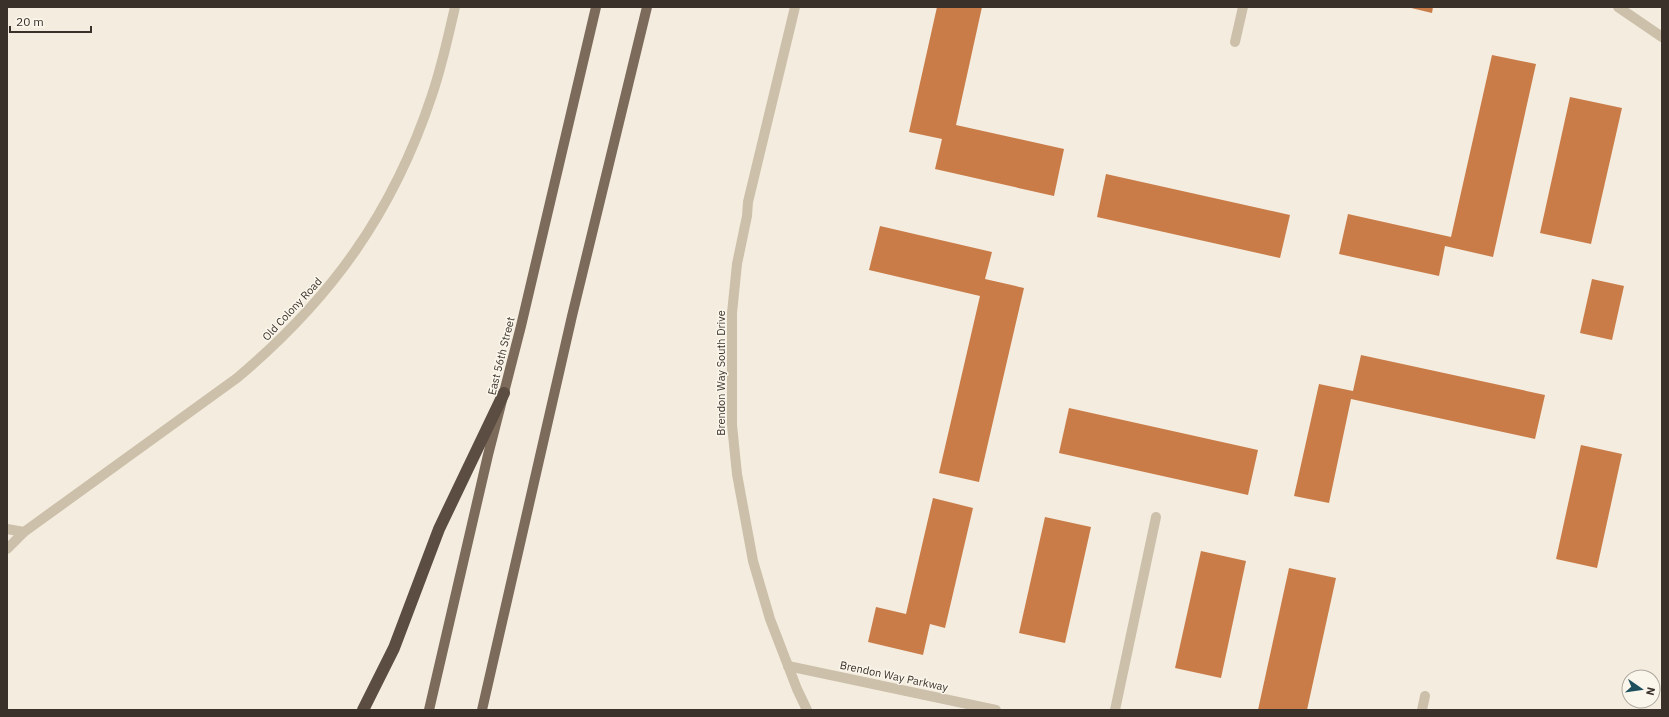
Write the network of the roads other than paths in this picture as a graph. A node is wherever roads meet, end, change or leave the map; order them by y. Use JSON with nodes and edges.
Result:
{"nodes":[{"id":1,"x":455,"y":7,"type":"edge"},
{"id":2,"x":596,"y":7,"type":"edge"},
{"id":3,"x":647,"y":7,"type":"edge"},
{"id":4,"x":795,"y":7,"type":"edge"},
{"id":5,"x":1243,"y":7,"type":"edge"},
{"id":6,"x":1618,"y":7,"type":"edge"},
{"id":7,"x":1662,"y":37,"type":"edge"},
{"id":8,"x":1235,"y":42,"type":"dead end"},
{"id":9,"x":504,"y":393,"type":"junction"},
{"id":10,"x":1156,"y":517,"type":"dead end"},
{"id":11,"x":7,"y":529,"type":"edge"},
{"id":12,"x":24,"y":532,"type":"junction"},
{"id":13,"x":7,"y":549,"type":"edge"},
{"id":14,"x":788,"y":666,"type":"junction"},
{"id":15,"x":1425,"y":696,"type":"dead end"},
{"id":16,"x":363,"y":710,"type":"edge"},
{"id":17,"x":429,"y":710,"type":"edge"},
{"id":18,"x":482,"y":710,"type":"edge"},
{"id":19,"x":807,"y":710,"type":"edge"},
{"id":20,"x":996,"y":710,"type":"edge"},
{"id":21,"x":1115,"y":710,"type":"edge"},
{"id":22,"x":1422,"y":710,"type":"edge"}],
"edges":[{"from":1,"to":12,"type":"street","name":"Old Colony Road"},
{"from":2,"to":9,"type":"main road","name":"East 56th Street"},
{"from":3,"to":18,"type":"main road"},
{"from":4,"to":14,"type":"street","name":"Brendon Way South Drive"},
{"from":5,"to":8,"type":"street"},
{"from":6,"to":7,"type":"street"},
{"from":9,"to":16,"type":"highway"},
{"from":9,"to":17,"type":"main road","name":"East 56th Street"},
{"from":10,"to":21,"type":"street"},
{"from":11,"to":12,"type":"street"},
{"from":12,"to":13,"type":"street","name":"Old Colony Road"},
{"from":14,"to":19,"type":"street","name":"Brendon Way South Drive"},
{"from":14,"to":20,"type":"street","name":"Brendon Way Parkway"},
{"from":15,"to":22,"type":"street"}]}
